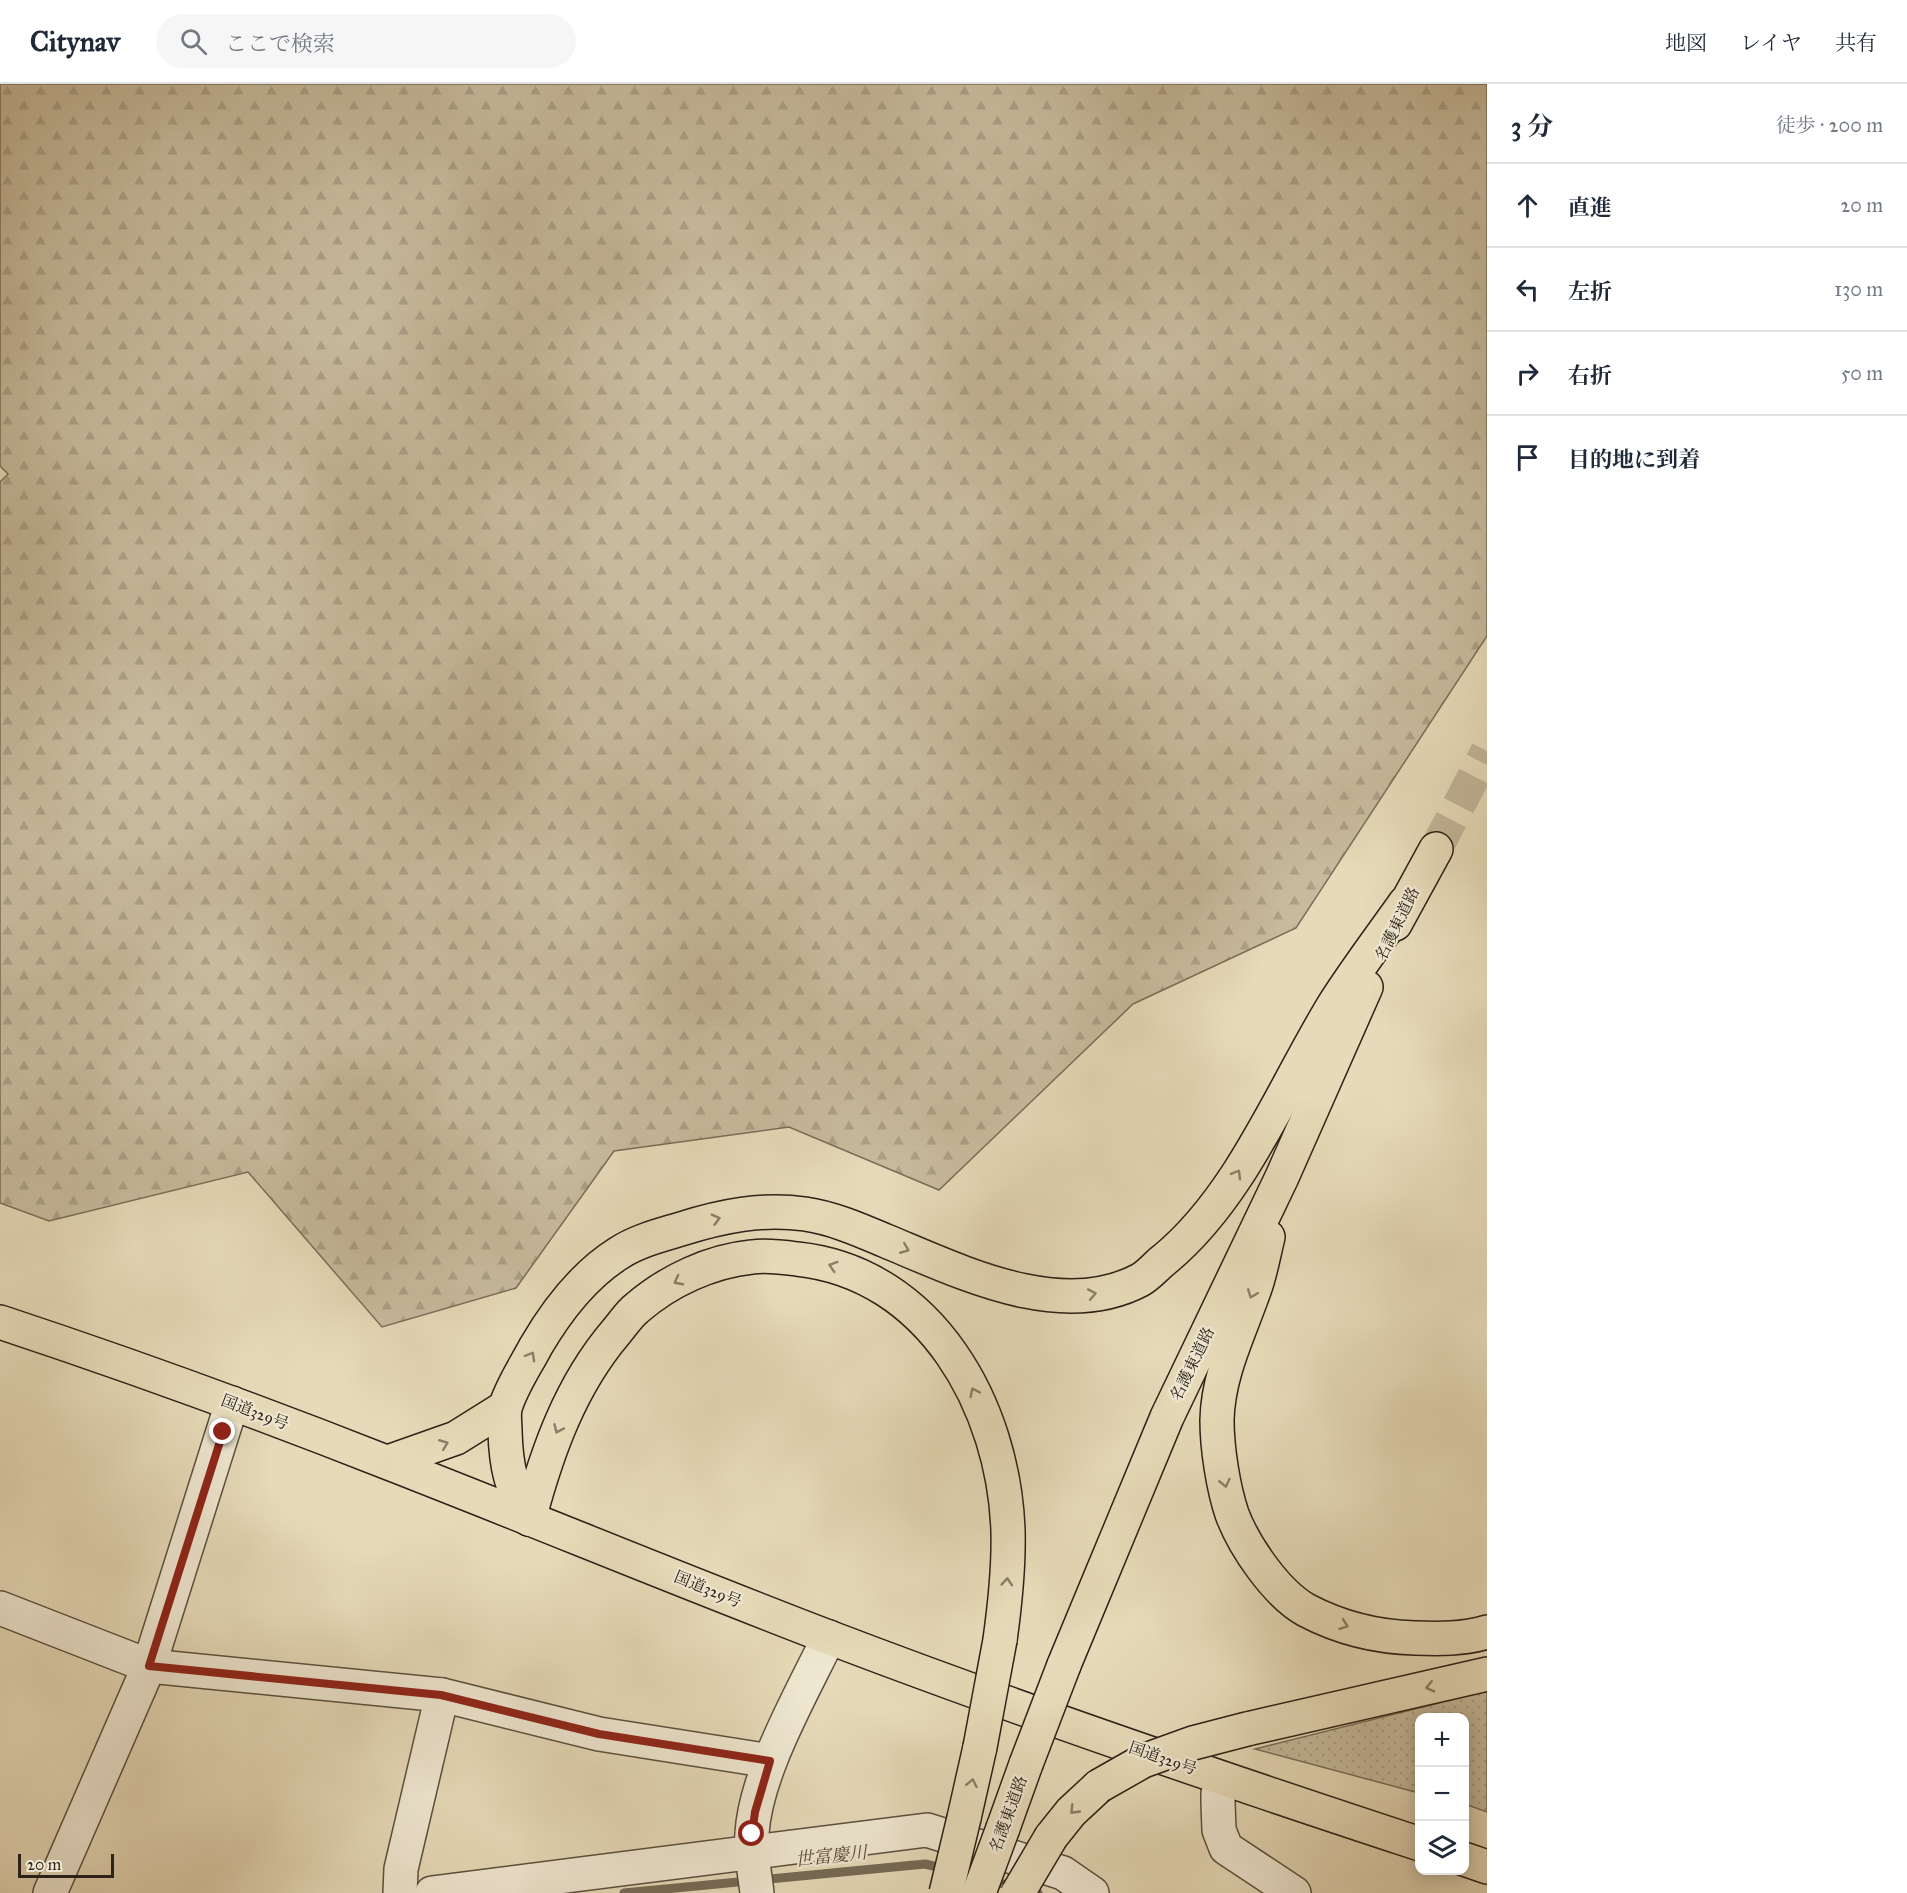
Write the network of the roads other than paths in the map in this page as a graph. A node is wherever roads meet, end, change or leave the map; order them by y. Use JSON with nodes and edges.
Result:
{"nodes":[{"id":1,"x":1436,"y":849,"type":"tunnel mouth"},
{"id":2,"x":1405,"y":903,"type":"junction"},
{"id":3,"x":1281,"y":1177,"type":"junction"},
{"id":4,"x":0,"y":1322,"type":"edge"},
{"id":5,"x":232,"y":1403,"type":"junction"},
{"id":6,"x":504,"y":1408,"type":"junction"},
{"id":7,"x":388,"y":1462,"type":"junction"},
{"id":8,"x":529,"y":1519,"type":"junction"},
{"id":9,"x":0,"y":1608,"type":"edge"},
{"id":10,"x":1487,"y":1632,"type":"edge"},
{"id":11,"x":829,"y":1637,"type":"junction"},
{"id":12,"x":149,"y":1666,"type":"junction"},
{"id":13,"x":1487,"y":1674,"type":"edge"},
{"id":14,"x":441,"y":1695,"type":"junction"},
{"id":15,"x":770,"y":1761,"type":"junction"},
{"id":16,"x":1223,"y":1779,"type":"junction"},
{"id":17,"x":1415,"y":1843,"type":"edge"},
{"id":18,"x":753,"y":1855,"type":"junction"},
{"id":19,"x":1469,"y":1861,"type":"edge"},
{"id":20,"x":1487,"y":1867,"type":"edge"},
{"id":21,"x":51,"y":1893,"type":"edge"},
{"id":22,"x":400,"y":1893,"type":"edge"},
{"id":23,"x":432,"y":1893,"type":"edge"},
{"id":24,"x":757,"y":1893,"type":"edge"},
{"id":25,"x":946,"y":1893,"type":"edge"},
{"id":26,"x":979,"y":1893,"type":"edge"},
{"id":27,"x":1018,"y":1893,"type":"edge"},
{"id":28,"x":1092,"y":1893,"type":"edge"},
{"id":29,"x":1294,"y":1893,"type":"edge"}],
"edges":[{"from":1,"to":2,"type":"highway","name":"名護東道路"},
{"from":2,"to":3,"type":"highway","name":"名護東道路"},
{"from":6,"to":2,"type":"highway","one_way":true},
{"from":3,"to":10,"type":"highway","one_way":true},
{"from":3,"to":26,"type":"highway","name":"名護東道路","bridge":true},
{"from":4,"to":5,"type":"highway","name":"国道329号"},
{"from":5,"to":7,"type":"highway","name":"国道329号"},
{"from":5,"to":12,"type":"street"},
{"from":7,"to":6,"type":"highway","one_way":true},
{"from":6,"to":8,"type":"highway"},
{"from":7,"to":8,"type":"highway","name":"国道329号"},
{"from":8,"to":11,"type":"highway","name":"国道329号"},
{"from":25,"to":8,"type":"highway","one_way":true,"bridge":true},
{"from":9,"to":12,"type":"street"},
{"from":11,"to":15,"type":"street"},
{"from":11,"to":16,"type":"highway","name":"国道329号"},
{"from":12,"to":14,"type":"street"},
{"from":12,"to":21,"type":"street"},
{"from":13,"to":27,"type":"highway","one_way":true,"bridge":true},
{"from":14,"to":15,"type":"street"},
{"from":14,"to":22,"type":"street"},
{"from":15,"to":18,"type":"street"},
{"from":16,"to":17,"type":"highway","name":"国道329号"},
{"from":16,"to":29,"type":"street"},
{"from":18,"to":23,"type":"street"},
{"from":18,"to":24,"type":"street"},
{"from":18,"to":28,"type":"street"},
{"from":19,"to":20,"type":"highway"}]}
